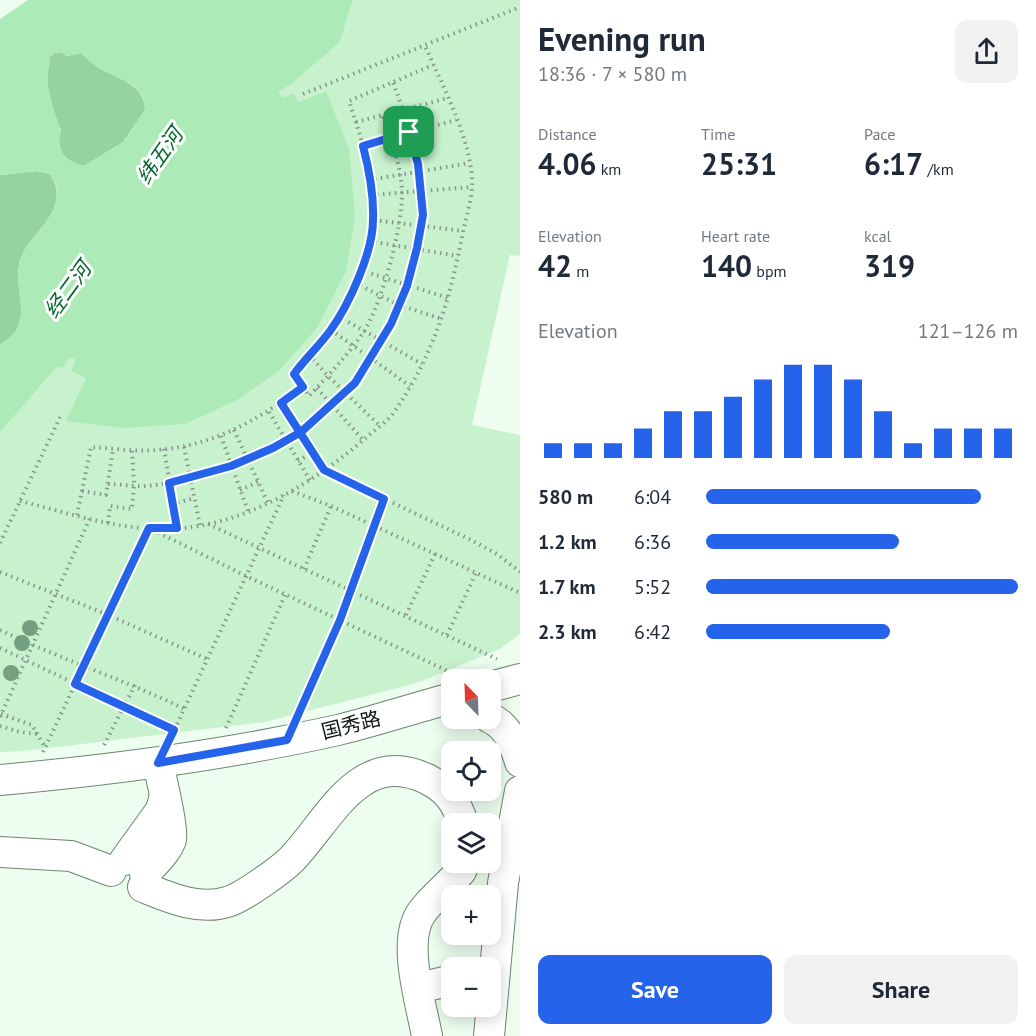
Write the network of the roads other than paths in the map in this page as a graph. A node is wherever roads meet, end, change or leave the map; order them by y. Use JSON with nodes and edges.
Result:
{"nodes":[{"id":1,"x":441,"y":695,"type":"edge"},
{"id":2,"x":441,"y":706,"type":"edge"},
{"id":3,"x":418,"y":707,"type":"junction"},
{"id":4,"x":501,"y":725,"type":"edge"},
{"id":5,"x":520,"y":762,"type":"edge"},
{"id":6,"x":158,"y":763,"type":"junction"},
{"id":7,"x":14,"y":778,"type":"edge"},
{"id":8,"x":520,"y":791,"type":"edge"},
{"id":9,"x":460,"y":813,"type":"edge"},
{"id":10,"x":0,"y":852,"type":"edge"},
{"id":11,"x":131,"y":873,"type":"junction"},
{"id":12,"x":459,"y":873,"type":"edge"},
{"id":13,"x":495,"y":957,"type":"edge"},
{"id":14,"x":441,"y":983,"type":"edge"},
{"id":15,"x":419,"y":988,"type":"junction"},
{"id":16,"x":490,"y":1017,"type":"edge"},
{"id":17,"x":427,"y":1036,"type":"edge"},
{"id":18,"x":489,"y":1036,"type":"edge"}],
"edges":[{"from":1,"to":3,"type":"street","name":"国秀路"},
{"from":2,"to":3,"type":"street"},
{"from":3,"to":6,"type":"street","name":"国秀路"},
{"from":4,"to":5,"type":"street"},
{"from":6,"to":7,"type":"street","name":"国秀路"},
{"from":6,"to":11,"type":"street"},
{"from":8,"to":13,"type":"street"},
{"from":9,"to":11,"type":"street"},
{"from":10,"to":11,"type":"street"},
{"from":12,"to":15,"type":"street"},
{"from":14,"to":15,"type":"street"},
{"from":15,"to":17,"type":"street"},
{"from":16,"to":18,"type":"street"}]}
